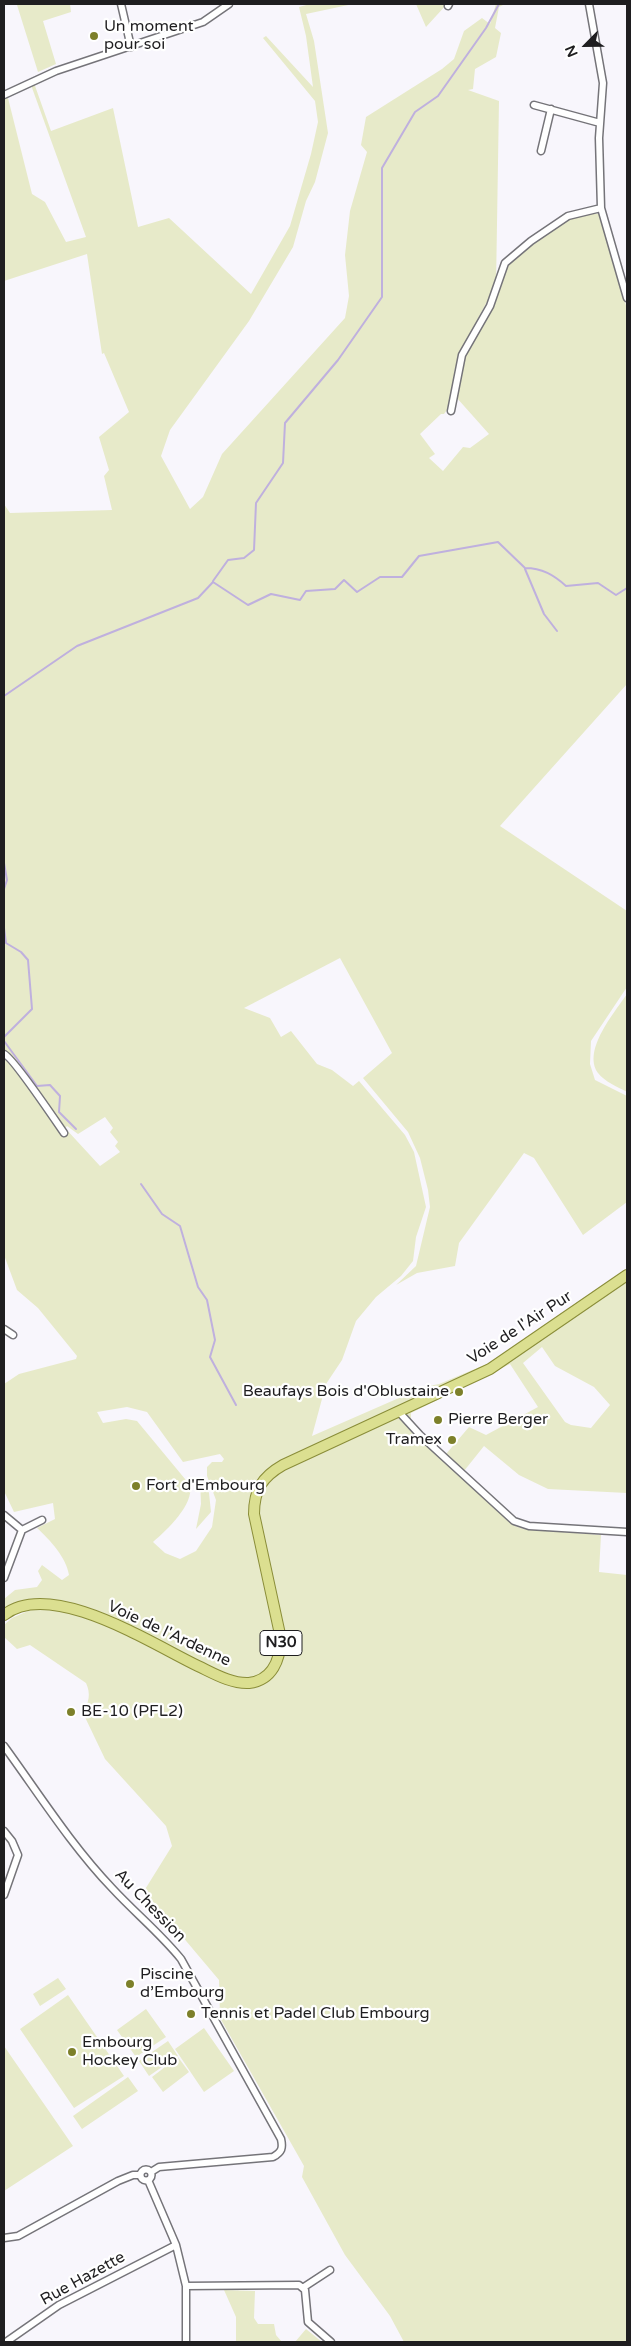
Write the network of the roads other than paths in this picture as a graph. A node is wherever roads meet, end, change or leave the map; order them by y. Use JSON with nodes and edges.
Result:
{"nodes":[{"id":1,"x":121,"y":4,"type":"edge"},
{"id":2,"x":229,"y":4,"type":"edge"},
{"id":3,"x":589,"y":4,"type":"edge"},
{"id":4,"x":222,"y":6,"type":"edge"},
{"id":5,"x":131,"y":47,"type":"junction"},
{"id":6,"x":4,"y":94,"type":"edge"},
{"id":7,"x":534,"y":106,"type":"dead end"},
{"id":8,"x":551,"y":110,"type":"junction"},
{"id":9,"x":600,"y":123,"type":"junction"},
{"id":10,"x":541,"y":151,"type":"dead end"},
{"id":11,"x":601,"y":208,"type":"junction"},
{"id":12,"x":627,"y":298,"type":"edge"},
{"id":13,"x":451,"y":411,"type":"dead end"},
{"id":14,"x":4,"y":1054,"type":"edge"},
{"id":15,"x":64,"y":1133,"type":"dead end"},
{"id":16,"x":627,"y":1275,"type":"edge"},
{"id":17,"x":4,"y":1329,"type":"edge"},
{"id":18,"x":13,"y":1335,"type":"dead end"},
{"id":19,"x":398,"y":1411,"type":"junction"},
{"id":20,"x":4,"y":1515,"type":"edge"},
{"id":21,"x":42,"y":1520,"type":"dead end"},
{"id":22,"x":22,"y":1530,"type":"junction"},
{"id":23,"x":627,"y":1532,"type":"edge"},
{"id":24,"x":4,"y":1578,"type":"edge"},
{"id":25,"x":4,"y":1615,"type":"edge"},
{"id":26,"x":5,"y":1750,"type":"edge"},
{"id":27,"x":4,"y":1831,"type":"edge"},
{"id":28,"x":4,"y":1895,"type":"edge"},
{"id":29,"x":151,"y":2172,"type":"junction"},
{"id":30,"x":140,"y":2175,"type":"junction"},
{"id":31,"x":148,"y":2180,"type":"junction"},
{"id":32,"x":4,"y":2238,"type":"edge"},
{"id":33,"x":176,"y":2245,"type":"junction"},
{"id":34,"x":330,"y":2270,"type":"dead end"},
{"id":35,"x":186,"y":2286,"type":"junction"},
{"id":36,"x":304,"y":2288,"type":"junction"},
{"id":37,"x":6,"y":2341,"type":"edge"},
{"id":38,"x":186,"y":2342,"type":"edge"},
{"id":39,"x":331,"y":2342,"type":"edge"}],
"edges":[{"from":1,"to":5,"type":"street"},
{"from":2,"to":4,"type":"street"},
{"from":3,"to":9,"type":"street"},
{"from":4,"to":5,"type":"street"},
{"from":5,"to":6,"type":"street"},
{"from":7,"to":8,"type":"street"},
{"from":8,"to":9,"type":"street"},
{"from":8,"to":10,"type":"street"},
{"from":9,"to":11,"type":"street"},
{"from":11,"to":12,"type":"street"},
{"from":11,"to":13,"type":"street"},
{"from":14,"to":15,"type":"street"},
{"from":16,"to":19,"type":"main road","name":"Voie de l'Air Pur","number":"N30"},
{"from":17,"to":18,"type":"street"},
{"from":19,"to":23,"type":"street"},
{"from":19,"to":25,"type":"main road","name":"Voie de l'Ardenne","number":"N30"},
{"from":20,"to":22,"type":"street"},
{"from":21,"to":22,"type":"street"},
{"from":22,"to":24,"type":"street"},
{"from":26,"to":29,"type":"street","name":"Au Chession"},
{"from":27,"to":28,"type":"street"},
{"from":29,"to":30,"type":"street"},
{"from":29,"to":31,"type":"street"},
{"from":30,"to":31,"type":"street"},
{"from":30,"to":32,"type":"street"},
{"from":31,"to":33,"type":"street"},
{"from":33,"to":35,"type":"street"},
{"from":33,"to":37,"type":"street","name":"Rue Hazette"},
{"from":34,"to":36,"type":"street"},
{"from":35,"to":36,"type":"street"},
{"from":35,"to":38,"type":"street"},
{"from":36,"to":39,"type":"street"}]}
